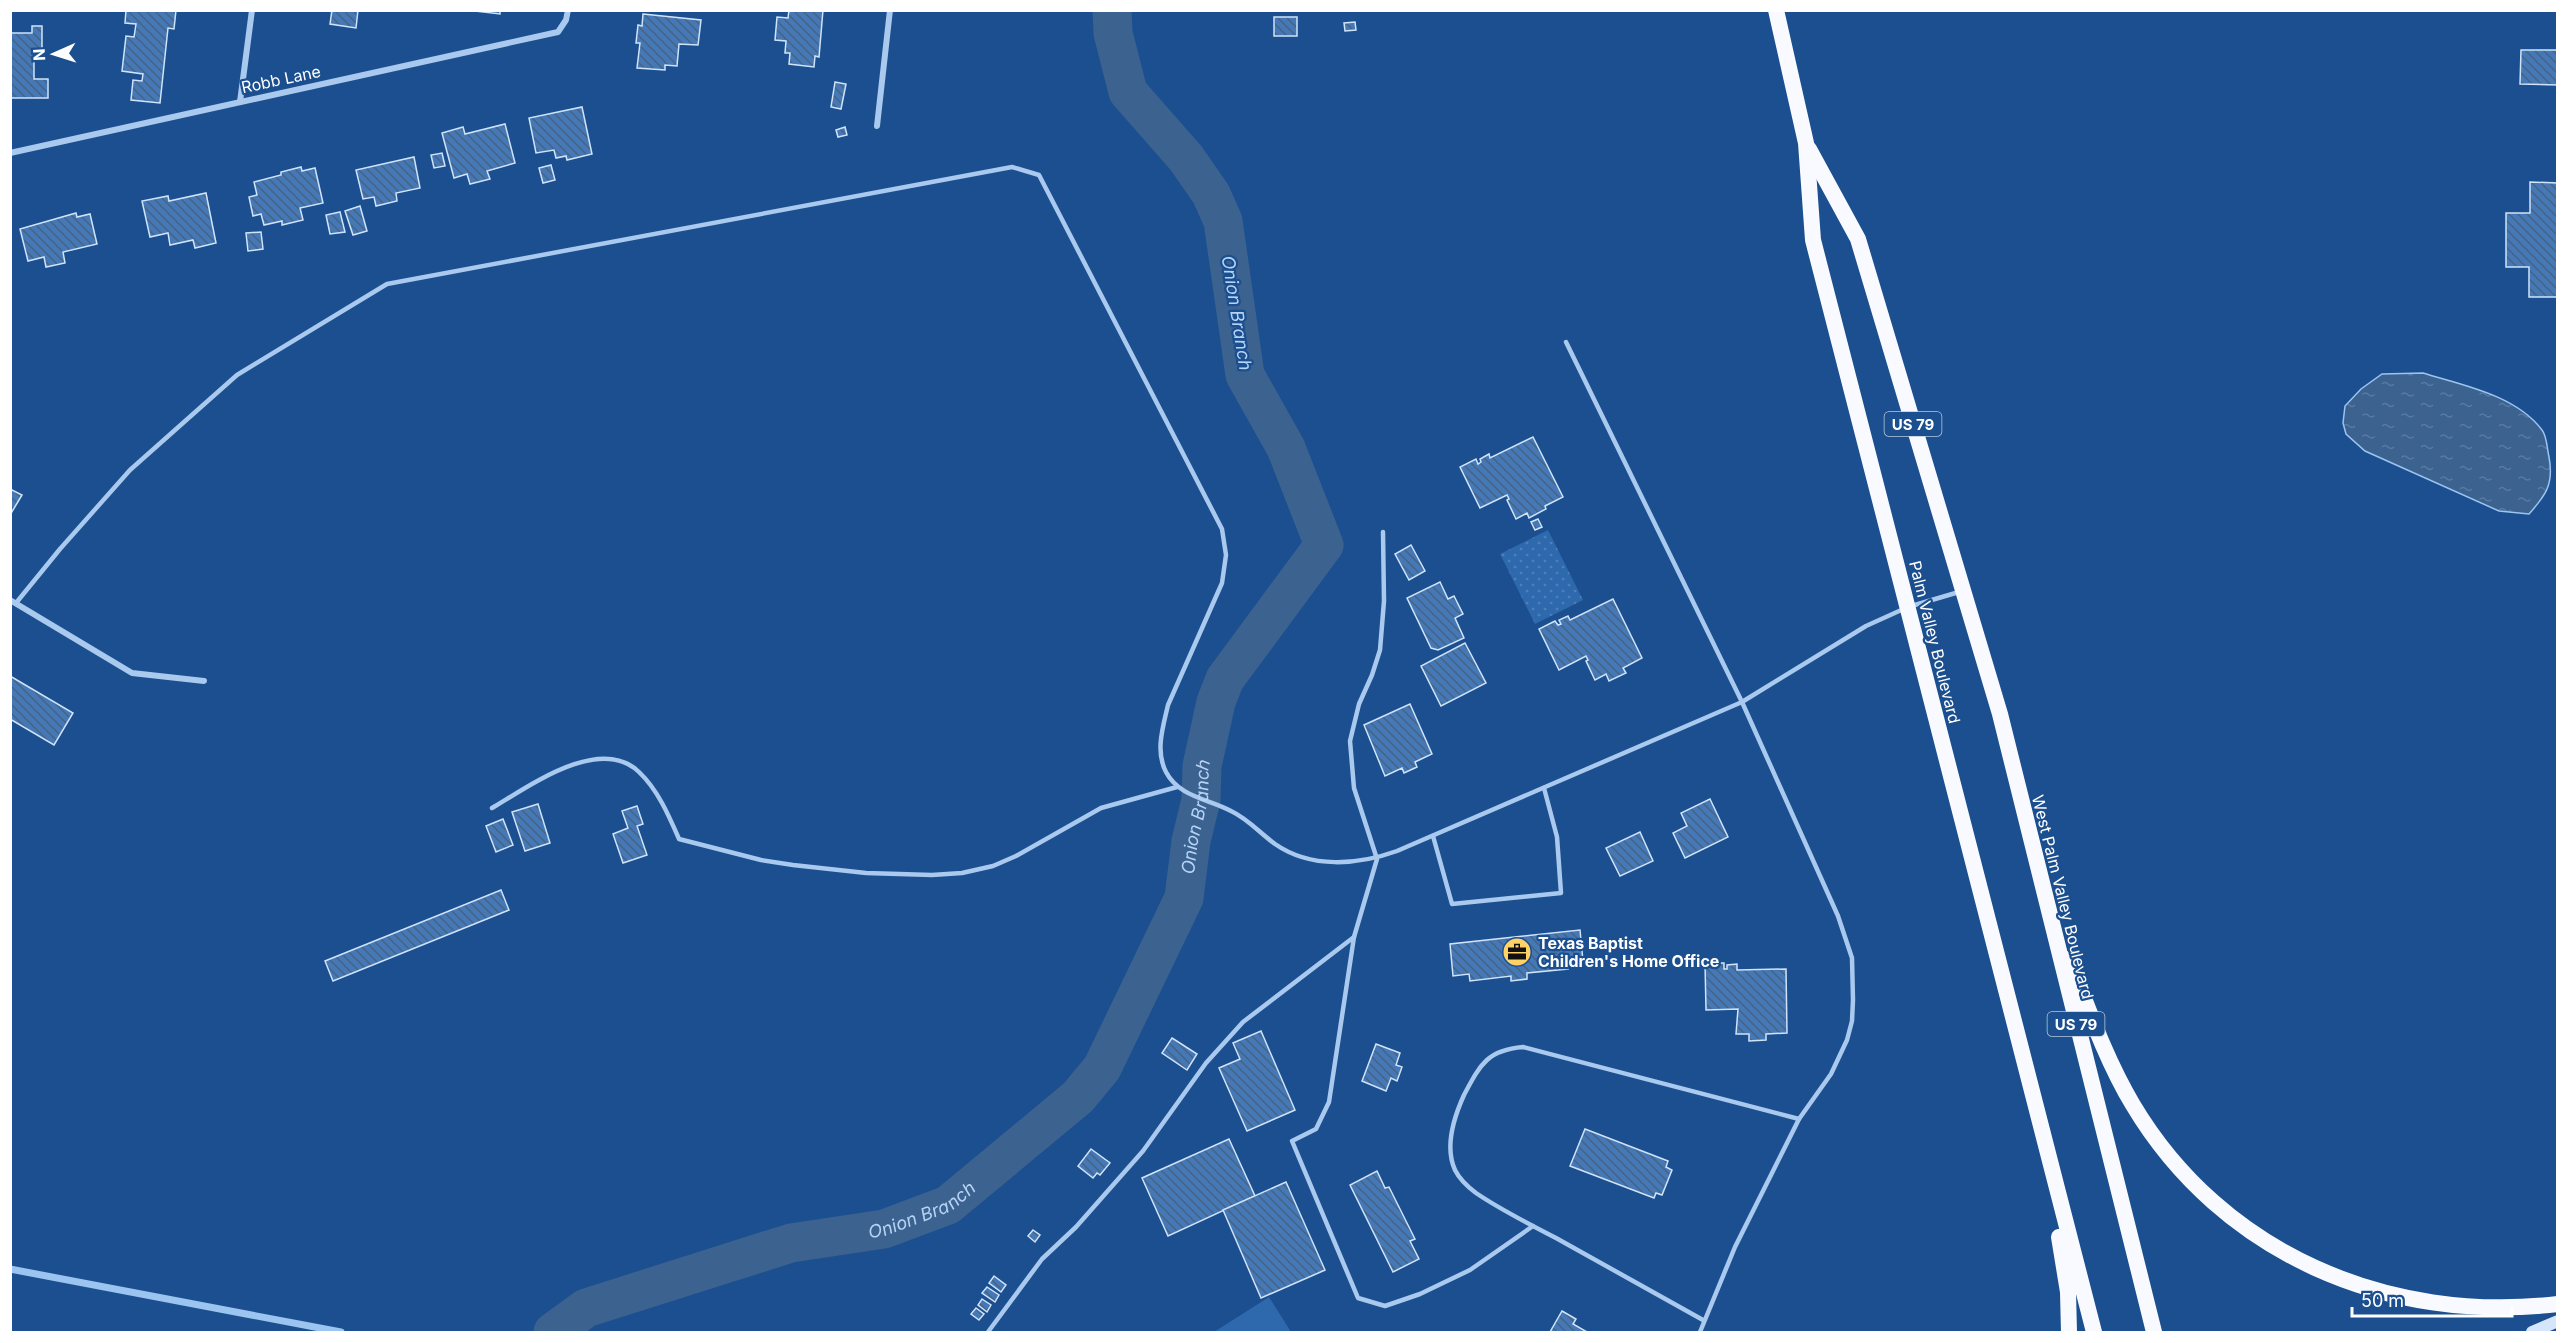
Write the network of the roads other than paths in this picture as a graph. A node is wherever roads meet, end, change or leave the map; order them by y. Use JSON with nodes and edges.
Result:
{"nodes":[{"id":1,"x":252,"y":10,"type":"edge"},
{"id":2,"x":568,"y":10,"type":"edge"},
{"id":3,"x":890,"y":10,"type":"edge"},
{"id":4,"x":1776,"y":10,"type":"edge"},
{"id":5,"x":240,"y":102,"type":"junction"},
{"id":6,"x":877,"y":126,"type":"dead end"},
{"id":7,"x":1806,"y":143,"type":"junction"},
{"id":8,"x":10,"y":153,"type":"edge"},
{"id":9,"x":1566,"y":342,"type":"dead end"},
{"id":10,"x":1383,"y":532,"type":"dead end"},
{"id":11,"x":1962,"y":591,"type":"junction"},
{"id":12,"x":13,"y":602,"type":"edge"},
{"id":13,"x":1908,"y":607,"type":"junction"},
{"id":14,"x":204,"y":681,"type":"dead end"},
{"id":15,"x":1742,"y":702,"type":"junction"},
{"id":16,"x":2000,"y":714,"type":"joint"},
{"id":17,"x":1177,"y":787,"type":"junction"},
{"id":18,"x":1544,"y":788,"type":"junction"},
{"id":19,"x":492,"y":808,"type":"dead end"},
{"id":20,"x":1433,"y":836,"type":"junction"},
{"id":21,"x":1377,"y":859,"type":"junction"},
{"id":22,"x":2044,"y":897,"type":"junction"},
{"id":23,"x":1354,"y":937,"type":"junction"},
{"id":24,"x":1799,"y":1119,"type":"junction"},
{"id":25,"x":2045,"y":1147,"type":"junction"},
{"id":26,"x":1533,"y":1226,"type":"junction"},
{"id":27,"x":2558,"y":1304,"type":"edge"},
{"id":28,"x":1703,"y":1320,"type":"junction"},
{"id":29,"x":2558,"y":1321,"type":"edge"},
{"id":30,"x":988,"y":1332,"type":"edge"},
{"id":31,"x":1700,"y":1332,"type":"edge"},
{"id":32,"x":2069,"y":1332,"type":"edge"},
{"id":33,"x":2094,"y":1332,"type":"edge"},
{"id":34,"x":2154,"y":1332,"type":"edge"},
{"id":35,"x":2532,"y":1332,"type":"edge"}],
"edges":[{"from":1,"to":5,"type":"street"},
{"from":2,"to":5,"type":"street","name":"Robb Lane"},
{"from":3,"to":6,"type":"street"},
{"from":4,"to":7,"type":"highway","name":"Palm Valley Boulevard","number":"US 79"},
{"from":5,"to":8,"type":"street","name":"Robb Lane"},
{"from":7,"to":11,"type":"highway","name":"Palm Valley Boulevard","number":"US 79"},
{"from":7,"to":13,"type":"highway","name":"Palm Valley Boulevard","number":"US 79"},
{"from":9,"to":15,"type":"lane"},
{"from":10,"to":21,"type":"lane"},
{"from":11,"to":13,"type":"lane"},
{"from":11,"to":16,"type":"highway","name":"Palm Valley Boulevard","number":"US 79"},
{"from":12,"to":14,"type":"street"},
{"from":12,"to":17,"type":"lane"},
{"from":13,"to":15,"type":"lane"},
{"from":13,"to":25,"type":"highway","name":"Palm Valley Boulevard","number":"US 79"},
{"from":15,"to":18,"type":"lane"},
{"from":15,"to":24,"type":"lane"},
{"from":16,"to":22,"type":"highway","name":"West Palm Valley Boulevard","number":"US 79"},
{"from":17,"to":19,"type":"lane"},
{"from":17,"to":21,"type":"lane"},
{"from":18,"to":20,"type":"lane"},
{"from":18,"to":20,"type":"lane"},
{"from":20,"to":21,"type":"lane"},
{"from":21,"to":23,"type":"lane"},
{"from":22,"to":27,"type":"highway"},
{"from":22,"to":34,"type":"highway","name":"West Palm Valley Boulevard","number":"US 79"},
{"from":23,"to":26,"type":"lane"},
{"from":23,"to":30,"type":"lane"},
{"from":24,"to":26,"type":"lane"},
{"from":24,"to":28,"type":"lane"},
{"from":25,"to":32,"type":"highway"},
{"from":25,"to":33,"type":"highway","number":"US 79"},
{"from":26,"to":28,"type":"lane"},
{"from":28,"to":31,"type":"lane"},
{"from":29,"to":35,"type":"main road"}]}
